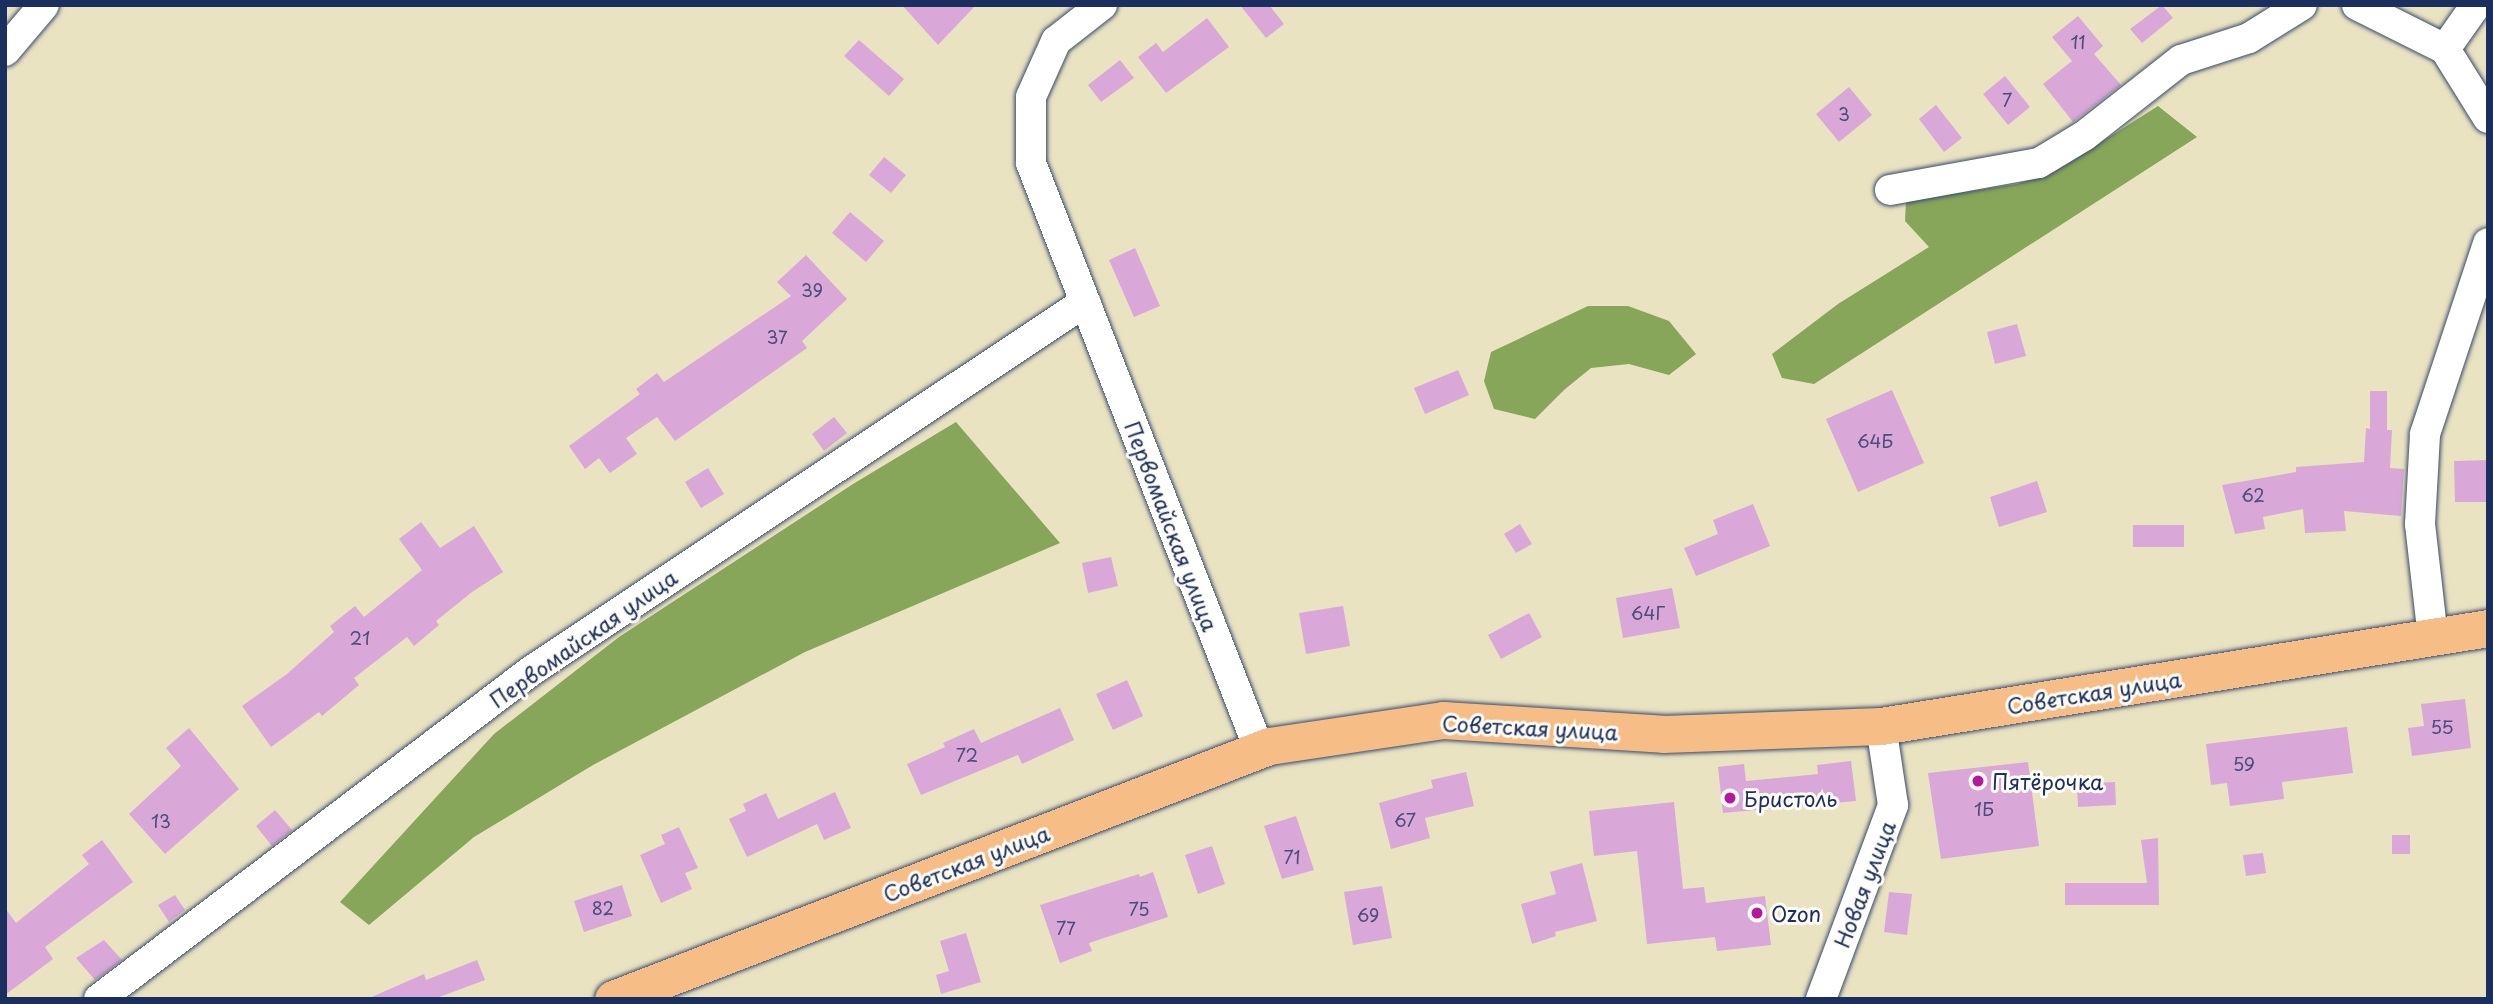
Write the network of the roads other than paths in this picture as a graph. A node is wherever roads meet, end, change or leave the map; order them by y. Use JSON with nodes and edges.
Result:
{"nodes":[{"id":1,"x":44,"y":5,"type":"edge"},
{"id":2,"x":1102,"y":5,"type":"edge"},
{"id":3,"x":2302,"y":5,"type":"edge"},
{"id":4,"x":2357,"y":5,"type":"edge"},
{"id":5,"x":2476,"y":5,"type":"edge"},
{"id":6,"x":2445,"y":49,"type":"junction"},
{"id":7,"x":5,"y":51,"type":"edge"},
{"id":8,"x":2488,"y":118,"type":"edge"},
{"id":9,"x":1889,"y":190,"type":"dead end"},
{"id":10,"x":2488,"y":243,"type":"edge"},
{"id":11,"x":1085,"y":302,"type":"junction"},
{"id":12,"x":2488,"y":628,"type":"edge"},
{"id":13,"x":2433,"y":638,"type":"junction"},
{"id":14,"x":1881,"y":726,"type":"junction"},
{"id":15,"x":1259,"y":749,"type":"junction"},
{"id":16,"x":99,"y":999,"type":"edge"},
{"id":17,"x":613,"y":999,"type":"edge"},
{"id":18,"x":1821,"y":999,"type":"edge"}],
"edges":[{"from":1,"to":7,"type":"street"},
{"from":2,"to":11,"type":"street","name":"Первомайская улица"},
{"from":3,"to":9,"type":"street"},
{"from":4,"to":6,"type":"street"},
{"from":5,"to":6,"type":"street"},
{"from":6,"to":8,"type":"street"},
{"from":10,"to":13,"type":"street"},
{"from":11,"to":15,"type":"street","name":"Первомайская улица"},
{"from":11,"to":16,"type":"street","name":"Первомайская улица"},
{"from":12,"to":13,"type":"main road","name":"Советская улица"},
{"from":13,"to":14,"type":"main road","name":"Советская улица"},
{"from":14,"to":15,"type":"main road","name":"Советская улица"},
{"from":14,"to":18,"type":"street","name":"Новая улица"},
{"from":15,"to":17,"type":"main road","name":"Советская улица"}]}
